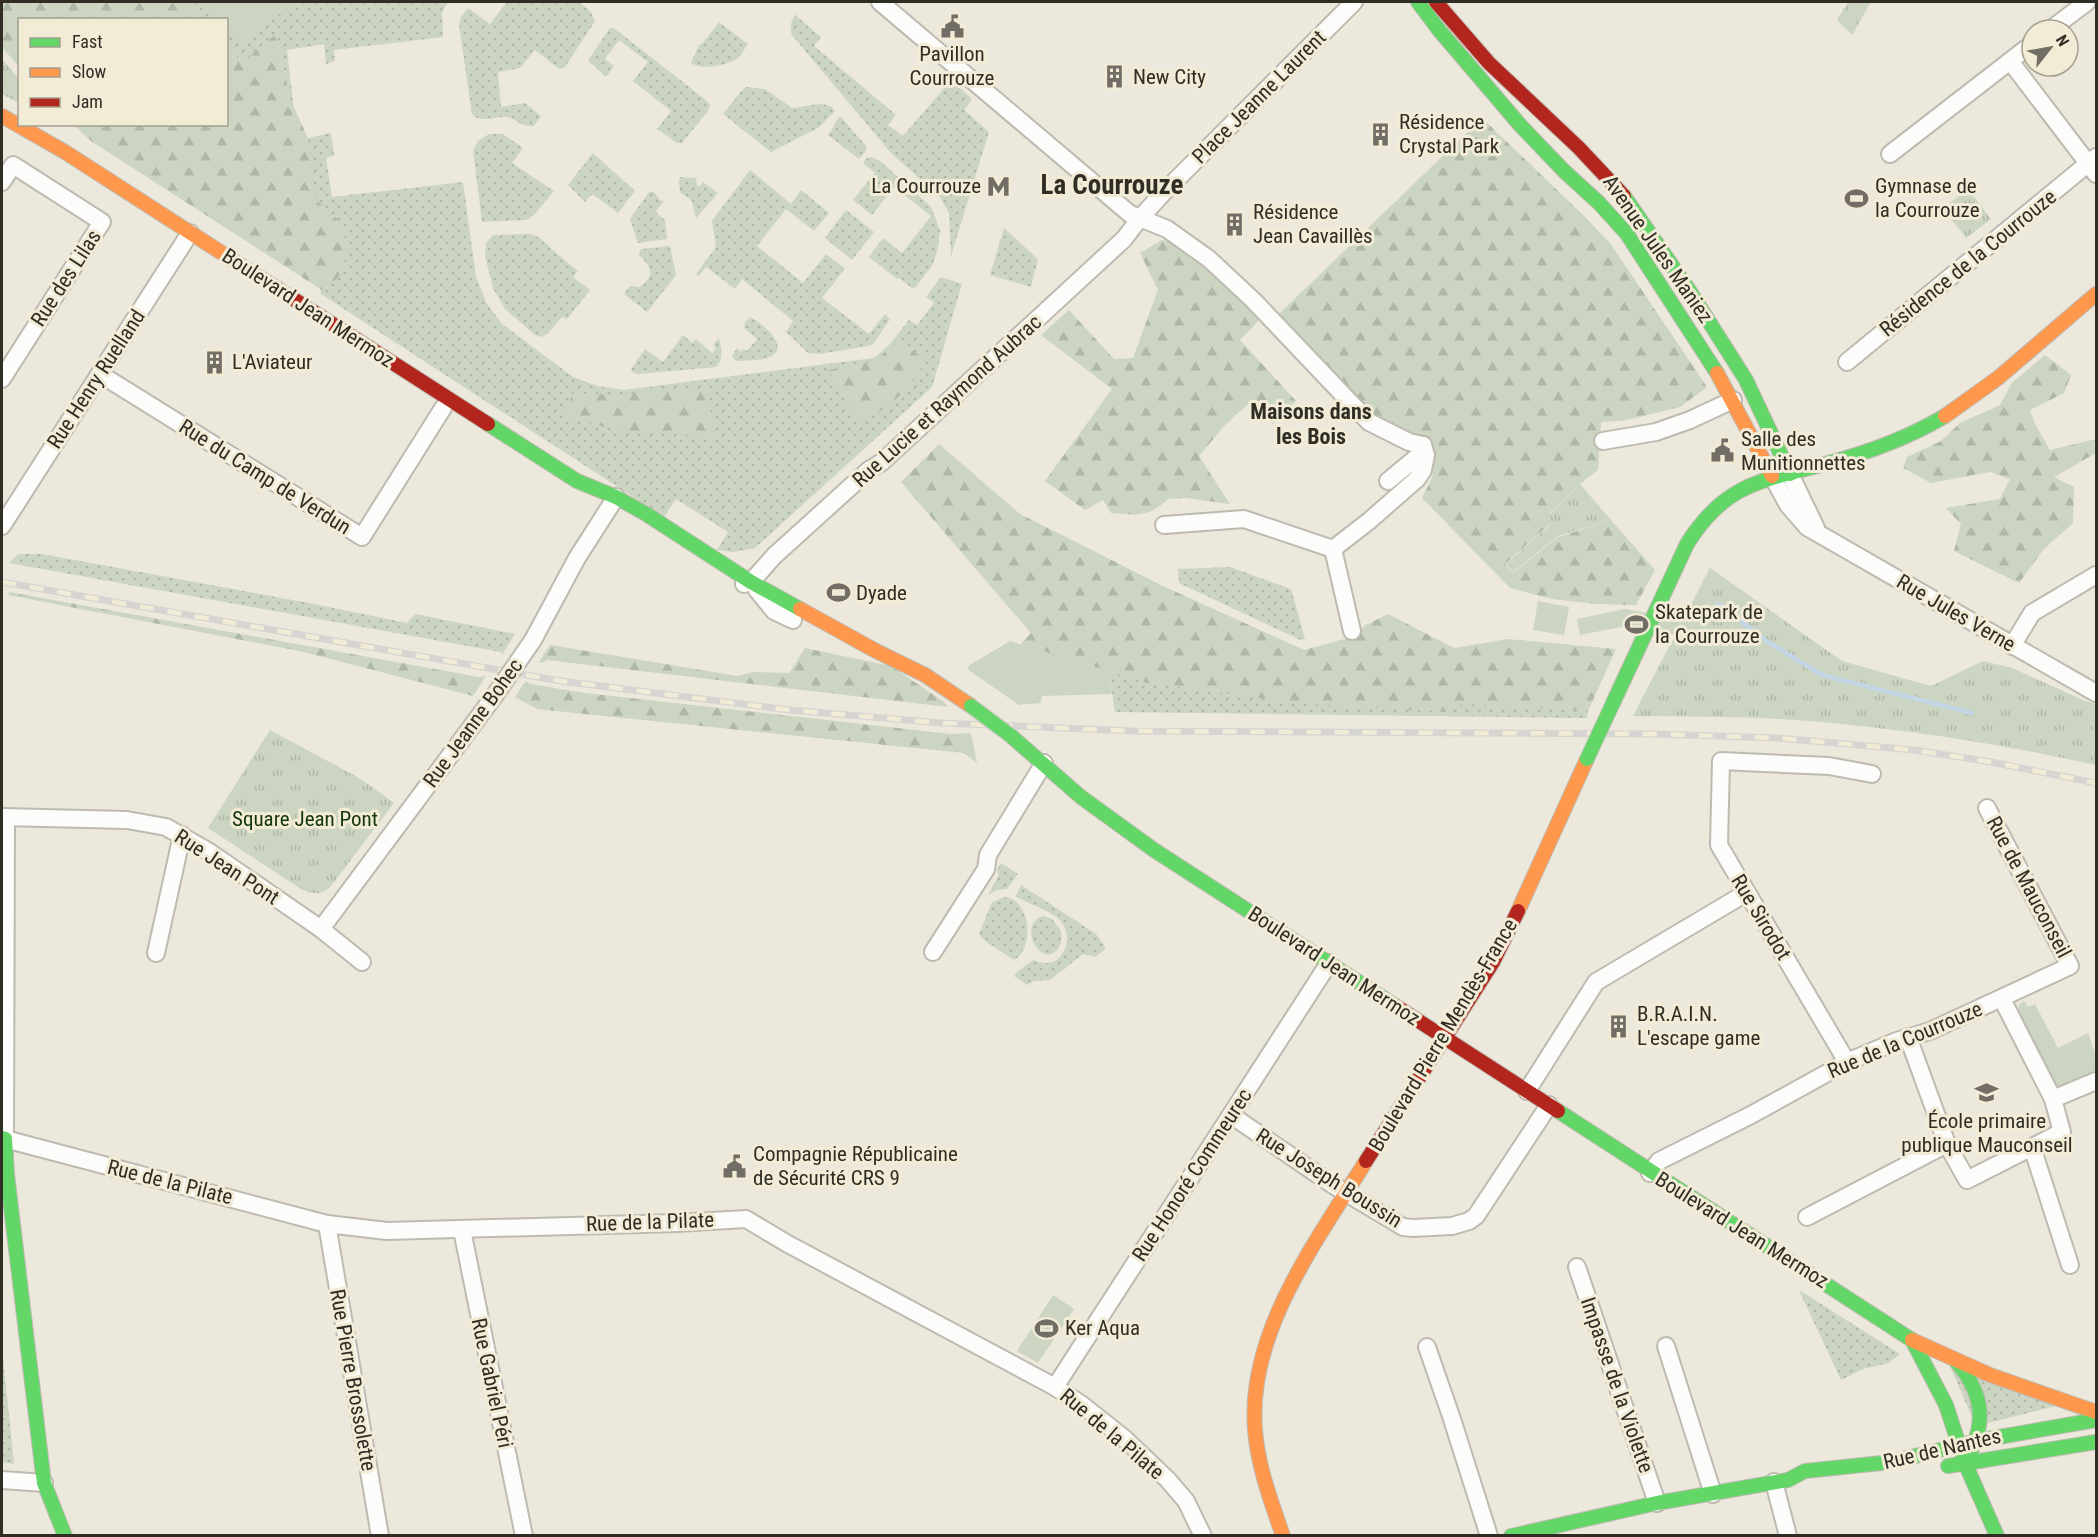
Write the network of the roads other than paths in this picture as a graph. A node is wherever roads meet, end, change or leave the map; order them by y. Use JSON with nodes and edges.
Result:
{"nodes":[{"id":1,"x":880,"y":2,"type":"edge"},
{"id":2,"x":1354,"y":2,"type":"edge"},
{"id":3,"x":1418,"y":2,"type":"edge"},
{"id":4,"x":1436,"y":2,"type":"edge"},
{"id":5,"x":2087,"y":2,"type":"edge"},
{"id":6,"x":2066,"y":18,"type":"edge"},
{"id":7,"x":2020,"y":53,"type":"edge"},
{"id":8,"x":2010,"y":61,"type":"junction"},
{"id":9,"x":2,"y":116,"type":"edge"},
{"id":10,"x":18,"y":125,"type":"edge"},
{"id":11,"x":20,"y":126,"type":"edge"},
{"id":12,"x":2,"y":129,"type":"edge"},
{"id":13,"x":1890,"y":154,"type":"dead end"},
{"id":14,"x":2094,"y":165,"type":"edge"},
{"id":15,"x":2,"y":182,"type":"edge"},
{"id":16,"x":1140,"y":218,"type":"junction"},
{"id":17,"x":1190,"y":224,"type":"dead end"},
{"id":18,"x":1178,"y":236,"type":"junction"},
{"id":19,"x":186,"y":238,"type":"junction"},
{"id":20,"x":2097,"y":286,"type":"edge"},
{"id":21,"x":2097,"y":294,"type":"edge"},
{"id":22,"x":2075,"y":311,"type":"junction"},
{"id":23,"x":1847,"y":362,"type":"dead end"},
{"id":24,"x":100,"y":374,"type":"junction"},
{"id":25,"x":2,"y":379,"type":"edge"},
{"id":26,"x":1733,"y":400,"type":"junction"},
{"id":27,"x":443,"y":408,"type":"junction"},
{"id":28,"x":1604,"y":441,"type":"dead end"},
{"id":29,"x":1424,"y":447,"type":"junction"},
{"id":30,"x":1790,"y":474,"type":"junction"},
{"id":31,"x":1772,"y":476,"type":"junction"},
{"id":32,"x":1388,"y":481,"type":"dead end"},
{"id":33,"x":613,"y":502,"type":"junction"},
{"id":34,"x":624,"y":518,"type":"dead end"},
{"id":35,"x":1164,"y":525,"type":"dead end"},
{"id":36,"x":2,"y":526,"type":"edge"},
{"id":37,"x":1818,"y":532,"type":"junction"},
{"id":38,"x":672,"y":549,"type":"dead end"},
{"id":39,"x":1333,"y":549,"type":"junction"},
{"id":40,"x":2097,"y":575,"type":"edge"},
{"id":41,"x":751,"y":582,"type":"junction"},
{"id":42,"x":728,"y":586,"type":"dead end"},
{"id":43,"x":793,"y":620,"type":"junction"},
{"id":44,"x":1352,"y":632,"type":"dead end"},
{"id":45,"x":2012,"y":646,"type":"junction"},
{"id":46,"x":876,"y":651,"type":"junction"},
{"id":47,"x":2097,"y":693,"type":"edge"},
{"id":48,"x":1044,"y":763,"type":"junction"},
{"id":49,"x":1872,"y":774,"type":"dead end"},
{"id":50,"x":1987,"y":808,"type":"dead end"},
{"id":51,"x":4,"y":817,"type":"edge"},
{"id":52,"x":182,"y":835,"type":"junction"},
{"id":53,"x":1746,"y":893,"type":"junction"},
{"id":54,"x":321,"y":929,"type":"junction"},
{"id":55,"x":933,"y":952,"type":"dead end"},
{"id":56,"x":156,"y":953,"type":"dead end"},
{"id":57,"x":362,"y":962,"type":"dead end"},
{"id":58,"x":1329,"y":963,"type":"junction"},
{"id":59,"x":2070,"y":966,"type":"joint"},
{"id":60,"x":2002,"y":999,"type":"junction"},
{"id":61,"x":1444,"y":1037,"type":"junction"},
{"id":62,"x":1908,"y":1037,"type":"junction"},
{"id":63,"x":1847,"y":1062,"type":"junction"},
{"id":64,"x":2097,"y":1081,"type":"edge"},
{"id":65,"x":1527,"y":1091,"type":"junction"},
{"id":66,"x":2053,"y":1099,"type":"junction"},
{"id":67,"x":1550,"y":1105,"type":"junction"},
{"id":68,"x":1231,"y":1115,"type":"junction"},
{"id":69,"x":3,"y":1139,"type":"edge"},
{"id":70,"x":1947,"y":1144,"type":"junction"},
{"id":71,"x":2032,"y":1147,"type":"junction"},
{"id":72,"x":1650,"y":1173,"type":"junction"},
{"id":73,"x":1348,"y":1193,"type":"junction"},
{"id":74,"x":1807,"y":1217,"type":"dead end"},
{"id":75,"x":327,"y":1224,"type":"junction"},
{"id":76,"x":462,"y":1230,"type":"junction"},
{"id":77,"x":2070,"y":1265,"type":"dead end"},
{"id":78,"x":1576,"y":1267,"type":"dead end"},
{"id":79,"x":1666,"y":1346,"type":"dead end"},
{"id":80,"x":1915,"y":1346,"type":"junction"},
{"id":81,"x":1427,"y":1347,"type":"dead end"},
{"id":82,"x":1951,"y":1356,"type":"junction"},
{"id":83,"x":1055,"y":1387,"type":"junction"},
{"id":84,"x":2097,"y":1412,"type":"edge"},
{"id":85,"x":2097,"y":1420,"type":"edge"},
{"id":86,"x":1959,"y":1441,"type":"junction"},
{"id":87,"x":1976,"y":1441,"type":"junction"},
{"id":88,"x":2095,"y":1443,"type":"edge"},
{"id":89,"x":2004,"y":1455,"type":"junction"},
{"id":90,"x":1966,"y":1464,"type":"junction"},
{"id":91,"x":1930,"y":1469,"type":"dead end"},
{"id":92,"x":1906,"y":1473,"type":"dead end"},
{"id":93,"x":2,"y":1480,"type":"edge"},
{"id":94,"x":1781,"y":1481,"type":"junction"},
{"id":95,"x":1838,"y":1482,"type":"dead end"},
{"id":96,"x":44,"y":1483,"type":"junction"},
{"id":97,"x":1808,"y":1485,"type":"dead end"},
{"id":98,"x":1713,"y":1494,"type":"junction"},
{"id":99,"x":1657,"y":1503,"type":"junction"},
{"id":100,"x":64,"y":1536,"type":"edge"},
{"id":101,"x":380,"y":1536,"type":"edge"},
{"id":102,"x":524,"y":1536,"type":"edge"},
{"id":103,"x":1203,"y":1536,"type":"edge"},
{"id":104,"x":1283,"y":1536,"type":"edge"},
{"id":105,"x":1489,"y":1536,"type":"edge"},
{"id":106,"x":1512,"y":1536,"type":"edge"},
{"id":107,"x":1788,"y":1536,"type":"edge"},
{"id":108,"x":1997,"y":1536,"type":"edge"}],
"edges":[{"from":1,"to":16,"type":"street"},
{"from":2,"to":16,"type":"street","name":"Place Jeanne Laurent"},
{"from":3,"to":26,"type":"main road","name":"Avenue Jules Maniez"},
{"from":4,"to":30,"type":"main road","name":"Avenue Jules Maniez"},
{"from":5,"to":6,"type":"street"},
{"from":7,"to":8,"type":"street"},
{"from":8,"to":13,"type":"street"},
{"from":8,"to":14,"type":"street","name":"Résidence de la Courrouze"},
{"from":9,"to":10,"type":"main road","name":"Boulevard Jean Mermoz"},
{"from":11,"to":19,"type":"main road","name":"Boulevard Jean Mermoz"},
{"from":12,"to":19,"type":"main road","name":"Boulevard Jean Mermoz"},
{"from":14,"to":23,"type":"street","name":"Résidence de la Courrouze"},
{"from":15,"to":25,"type":"street","name":"Rue des Lilas"},
{"from":16,"to":18,"type":"street"},
{"from":16,"to":41,"type":"street","name":"Rue Lucie et Raymond Aubrac"},
{"from":17,"to":18,"type":"street"},
{"from":18,"to":29,"type":"street"},
{"from":19,"to":24,"type":"street","name":"Rue Henry Ruelland"},
{"from":19,"to":27,"type":"main road","name":"Boulevard Jean Mermoz"},
{"from":19,"to":33,"type":"main road","name":"Boulevard Jean Mermoz"},
{"from":20,"to":22,"type":"main road"},
{"from":21,"to":22,"type":"main road"},
{"from":22,"to":30,"type":"main road","name":"Boulevard Pierre Mendès-France"},
{"from":24,"to":27,"type":"street","name":"Rue du Camp de Verdun"},
{"from":24,"to":36,"type":"street","name":"Rue Henry Ruelland"},
{"from":26,"to":28,"type":"street"},
{"from":26,"to":31,"type":"main road","name":"Avenue Jules Maniez"},
{"from":27,"to":33,"type":"main road","name":"Boulevard Jean Mermoz"},
{"from":29,"to":32,"type":"street"},
{"from":29,"to":39,"type":"street"},
{"from":30,"to":31,"type":"main road","name":"Boulevard Pierre Mendès-France"},
{"from":30,"to":37,"type":"street"},
{"from":31,"to":37,"type":"street","name":"Rue Jules Verne"},
{"from":31,"to":61,"type":"main road","name":"Boulevard Pierre Mendès-France","bridge":true},
{"from":33,"to":34,"type":"main road","name":"Boulevard Jean Mermoz"},
{"from":33,"to":41,"type":"main road","name":"Boulevard Jean Mermoz"},
{"from":33,"to":54,"type":"street","name":"Rue Jeanne Bohec","bridge":true},
{"from":35,"to":39,"type":"street"},
{"from":37,"to":45,"type":"street","name":"Rue Jules Verne"},
{"from":38,"to":41,"type":"street","name":"Boulevard Jean Mermoz"},
{"from":39,"to":44,"type":"street"},
{"from":40,"to":45,"type":"street"},
{"from":41,"to":43,"type":"street","name":"Boulevard Jean Mermoz"},
{"from":41,"to":46,"type":"main road","name":"Boulevard Jean Mermoz"},
{"from":42,"to":43,"type":"main road","name":"Boulevard Jean Mermoz"},
{"from":43,"to":46,"type":"main road","name":"Boulevard Jean Mermoz"},
{"from":45,"to":47,"type":"street","name":"Rue Jules Verne"},
{"from":46,"to":48,"type":"main road","name":"Boulevard Jean Mermoz","bridge":true},
{"from":48,"to":55,"type":"street"},
{"from":48,"to":58,"type":"main road","name":"Boulevard Jean Mermoz"},
{"from":49,"to":53,"type":"street","name":"Rue Sirodot"},
{"from":50,"to":59,"type":"street","name":"Rue de Mauconseil"},
{"from":51,"to":52,"type":"street","name":"Rue Jean Pont"},
{"from":51,"to":69,"type":"street"},
{"from":52,"to":54,"type":"street","name":"Rue Jean Pont"},
{"from":52,"to":56,"type":"street"},
{"from":53,"to":63,"type":"street","name":"Rue Sirodot"},
{"from":53,"to":65,"type":"street"},
{"from":54,"to":57,"type":"street","name":"Rue Jean Pont"},
{"from":58,"to":61,"type":"main road","name":"Boulevard Jean Mermoz"},
{"from":58,"to":68,"type":"street","name":"Rue Honoré Commeurec"},
{"from":59,"to":60,"type":"street","name":"Rue de la Courrouze"},
{"from":60,"to":62,"type":"street","name":"Rue de la Courrouze"},
{"from":60,"to":66,"type":"street"},
{"from":61,"to":65,"type":"main road","name":"Boulevard Jean Mermoz"},
{"from":61,"to":73,"type":"main road","name":"Boulevard Pierre Mendès-France"},
{"from":62,"to":63,"type":"street","name":"Rue de la Courrouze"},
{"from":62,"to":70,"type":"street"},
{"from":63,"to":72,"type":"street","name":"Rue de la Courrouze"},
{"from":64,"to":66,"type":"street"},
{"from":65,"to":67,"type":"main road","name":"Boulevard Jean Mermoz"},
{"from":66,"to":71,"type":"street"},
{"from":67,"to":72,"type":"main road","name":"Boulevard Jean Mermoz"},
{"from":67,"to":73,"type":"street","name":"Rue Joseph Boussin"},
{"from":68,"to":73,"type":"street","name":"Rue Joseph Boussin"},
{"from":68,"to":83,"type":"street","name":"Rue Honoré Commeurec"},
{"from":69,"to":75,"type":"street","name":"Rue de la Pilate"},
{"from":69,"to":96,"type":"main road"},
{"from":70,"to":71,"type":"street"},
{"from":70,"to":74,"type":"street"},
{"from":71,"to":77,"type":"street"},
{"from":72,"to":80,"type":"main road","name":"Boulevard Jean Mermoz"},
{"from":73,"to":104,"type":"main road","name":"Boulevard Pierre Mendès-France"},
{"from":75,"to":76,"type":"street","name":"Rue de la Pilate"},
{"from":75,"to":101,"type":"street","name":"Rue Pierre Brossolette"},
{"from":76,"to":83,"type":"street","name":"Rue de la Pilate"},
{"from":76,"to":102,"type":"street","name":"Rue Gabriel Péri"},
{"from":78,"to":99,"type":"street","name":"Impasse de la Violette"},
{"from":79,"to":98,"type":"street"},
{"from":80,"to":82,"type":"main road"},
{"from":80,"to":86,"type":"main road","name":"Boulevard Jean Mermoz"},
{"from":80,"to":87,"type":"main road","name":"Boulevard Jean Mermoz"},
{"from":81,"to":105,"type":"street"},
{"from":82,"to":84,"type":"main road"},
{"from":82,"to":87,"type":"main road"},
{"from":83,"to":103,"type":"street","name":"Rue de la Pilate"},
{"from":85,"to":87,"type":"main road","name":"Rue de Nantes"},
{"from":86,"to":87,"type":"main road","name":"Rue de Nantes"},
{"from":86,"to":90,"type":"main road","name":"Boulevard Jean Mermoz"},
{"from":86,"to":94,"type":"main road","name":"Rue de Nantes"},
{"from":87,"to":89,"type":"main road"},
{"from":87,"to":90,"type":"main road"},
{"from":88,"to":89,"type":"main road","name":"Rue de Nantes"},
{"from":89,"to":90,"type":"main road","name":"Rue de Nantes"},
{"from":90,"to":91,"type":"main road","name":"Rue de Nantes"},
{"from":90,"to":108,"type":"main road","name":"Boulevard Jean Mermoz"},
{"from":92,"to":95,"type":"main road","name":"Rue de Nantes"},
{"from":93,"to":96,"type":"street"},
{"from":94,"to":97,"type":"main road","name":"Rue de Nantes"},
{"from":94,"to":98,"type":"main road","name":"Rue de Nantes"},
{"from":94,"to":107,"type":"street"},
{"from":96,"to":100,"type":"main road"},
{"from":98,"to":99,"type":"main road","name":"Rue de Nantes"},
{"from":99,"to":106,"type":"main road","name":"Rue de Nantes"}]}
